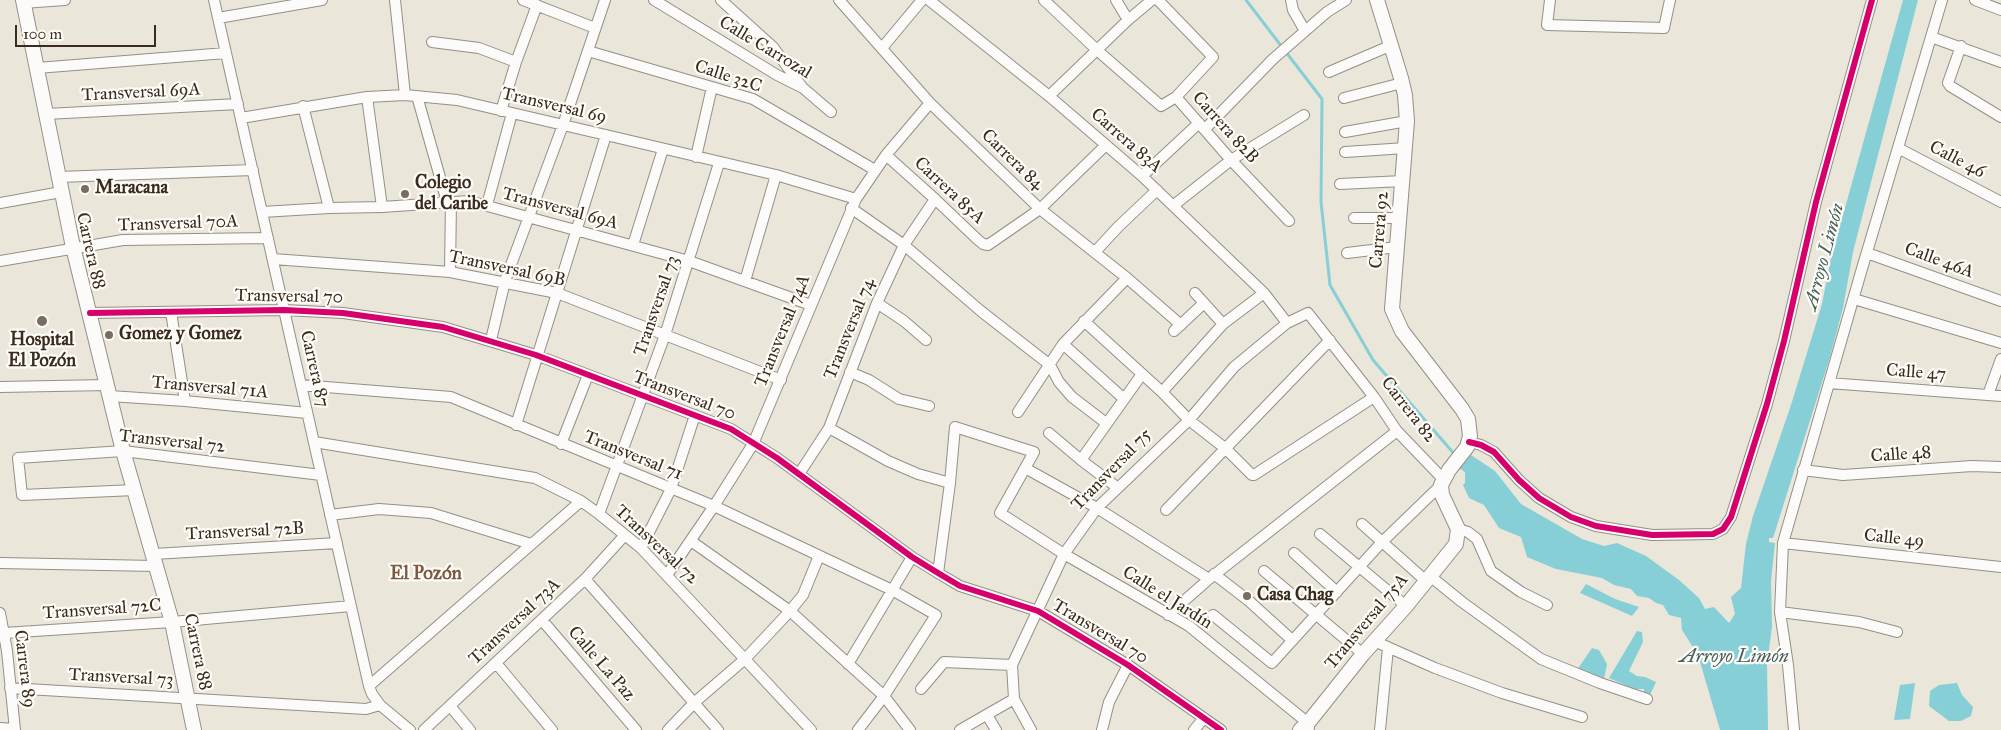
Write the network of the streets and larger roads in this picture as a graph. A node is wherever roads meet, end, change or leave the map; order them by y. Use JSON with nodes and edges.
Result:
{"nodes":[{"id":1,"x":65,"y":0,"type":"edge"},
{"id":2,"x":214,"y":0,"type":"edge"},
{"id":3,"x":322,"y":0,"type":"edge"},
{"id":4,"x":395,"y":0,"type":"edge"},
{"id":5,"x":523,"y":0,"type":"edge"},
{"id":6,"x":605,"y":0,"type":"edge"},
{"id":7,"x":654,"y":0,"type":"edge"},
{"id":8,"x":721,"y":0,"type":"edge"},
{"id":9,"x":839,"y":0,"type":"edge"},
{"id":10,"x":922,"y":0,"type":"edge"},
{"id":11,"x":929,"y":0,"type":"edge"},
{"id":12,"x":1044,"y":0,"type":"edge"},
{"id":13,"x":1116,"y":0,"type":"edge"},
{"id":14,"x":1152,"y":0,"type":"edge"},
{"id":15,"x":1158,"y":0,"type":"edge"},
{"id":16,"x":1290,"y":0,"type":"edge"},
{"id":17,"x":1346,"y":0,"type":"edge"},
{"id":18,"x":1377,"y":0,"type":"edge"},
{"id":19,"x":1550,"y":0,"type":"edge"},
{"id":20,"x":1670,"y":0,"type":"edge"},
{"id":21,"x":1872,"y":0,"type":"edge"},
{"id":22,"x":1942,"y":0,"type":"edge"},
{"id":23,"x":1975,"y":0,"type":"edge"},
{"id":24,"x":23,"y":2,"type":"edge"},
{"id":25,"x":537,"y":5,"type":"junction"},
{"id":26,"x":2001,"y":10,"type":"edge"},
{"id":27,"x":218,"y":18,"type":"junction"},
{"id":28,"x":1128,"y":20,"type":"junction"},
{"id":29,"x":595,"y":28,"type":"junction"},
{"id":30,"x":1304,"y":32,"type":"junction"},
{"id":31,"x":1932,"y":37,"type":"junction"},
{"id":32,"x":432,"y":42,"type":"dead end"},
{"id":33,"x":1392,"y":45,"type":"junction"},
{"id":34,"x":1961,"y":46,"type":"junction"},
{"id":35,"x":882,"y":48,"type":"junction"},
{"id":36,"x":588,"y":51,"type":"junction"},
{"id":37,"x":1098,"y":51,"type":"junction"},
{"id":38,"x":226,"y":53,"type":"junction"},
{"id":39,"x":516,"y":62,"type":"junction"},
{"id":40,"x":2001,"y":62,"type":"edge"},
{"id":41,"x":37,"y":68,"type":"junction"},
{"id":42,"x":1329,"y":72,"type":"dead end"},
{"id":43,"x":1402,"y":82,"type":"junction"},
{"id":44,"x":712,"y":87,"type":"junction"},
{"id":45,"x":803,"y":88,"type":"junction"},
{"id":46,"x":404,"y":95,"type":"junction"},
{"id":47,"x":417,"y":96,"type":"junction"},
{"id":48,"x":1049,"y":96,"type":"junction"},
{"id":49,"x":367,"y":97,"type":"junction"},
{"id":50,"x":1176,"y":97,"type":"junction"},
{"id":51,"x":1344,"y":98,"type":"dead end"},
{"id":52,"x":930,"y":103,"type":"junction"},
{"id":53,"x":238,"y":104,"type":"junction"},
{"id":54,"x":304,"y":106,"type":"junction"},
{"id":55,"x":506,"y":112,"type":"junction"},
{"id":56,"x":831,"y":112,"type":"dead end"},
{"id":57,"x":46,"y":114,"type":"junction"},
{"id":58,"x":1304,"y":115,"type":"dead end"},
{"id":59,"x":2001,"y":117,"type":"edge"},
{"id":60,"x":241,"y":118,"type":"junction"},
{"id":61,"x":1407,"y":121,"type":"junction"},
{"id":62,"x":563,"y":125,"type":"junction"},
{"id":63,"x":1202,"y":126,"type":"junction"},
{"id":64,"x":1345,"y":132,"type":"dead end"},
{"id":65,"x":606,"y":135,"type":"junction"},
{"id":66,"x":1106,"y":145,"type":"junction"},
{"id":67,"x":1406,"y":148,"type":"junction"},
{"id":68,"x":1898,"y":148,"type":"junction"},
{"id":69,"x":663,"y":149,"type":"junction"},
{"id":70,"x":1344,"y":152,"type":"dead end"},
{"id":71,"x":886,"y":155,"type":"junction"},
{"id":72,"x":696,"y":157,"type":"junction"},
{"id":73,"x":1231,"y":160,"type":"junction"},
{"id":74,"x":720,"y":162,"type":"junction"},
{"id":75,"x":252,"y":170,"type":"junction"},
{"id":76,"x":875,"y":170,"type":"junction"},
{"id":77,"x":776,"y":175,"type":"junction"},
{"id":78,"x":1142,"y":176,"type":"junction"},
{"id":79,"x":58,"y":177,"type":"junction"},
{"id":80,"x":1403,"y":181,"type":"junction"},
{"id":81,"x":1340,"y":184,"type":"dead end"},
{"id":82,"x":1157,"y":190,"type":"junction"},
{"id":83,"x":61,"y":192,"type":"junction"},
{"id":84,"x":935,"y":198,"type":"junction"},
{"id":85,"x":449,"y":202,"type":"junction"},
{"id":86,"x":2001,"y":202,"type":"edge"},
{"id":87,"x":0,"y":203,"type":"edge"},
{"id":88,"x":854,"y":203,"type":"junction"},
{"id":89,"x":1174,"y":205,"type":"junction"},
{"id":90,"x":487,"y":206,"type":"junction"},
{"id":91,"x":382,"y":207,"type":"junction"},
{"id":92,"x":329,"y":208,"type":"junction"},
{"id":93,"x":1040,"y":209,"type":"junction"},
{"id":94,"x":262,"y":212,"type":"junction"},
{"id":95,"x":529,"y":216,"type":"junction"},
{"id":96,"x":1354,"y":218,"type":"dead end"},
{"id":97,"x":1400,"y":218,"type":"junction"},
{"id":98,"x":1288,"y":221,"type":"dead end"},
{"id":99,"x":577,"y":230,"type":"junction"},
{"id":100,"x":268,"y":238,"type":"junction"},
{"id":101,"x":633,"y":245,"type":"junction"},
{"id":102,"x":904,"y":245,"type":"junction"},
{"id":103,"x":1398,"y":247,"type":"junction"},
{"id":104,"x":73,"y":248,"type":"junction"},
{"id":105,"x":1095,"y":252,"type":"junction"},
{"id":106,"x":1347,"y":253,"type":"dead end"},
{"id":107,"x":1866,"y":253,"type":"junction"},
{"id":108,"x":273,"y":259,"type":"junction"},
{"id":109,"x":0,"y":260,"type":"edge"},
{"id":110,"x":689,"y":261,"type":"junction"},
{"id":111,"x":450,"y":272,"type":"junction"},
{"id":112,"x":1127,"y":278,"type":"junction"},
{"id":113,"x":505,"y":281,"type":"junction"},
{"id":114,"x":745,"y":281,"type":"junction"},
{"id":115,"x":1264,"y":292,"type":"junction"},
{"id":116,"x":556,"y":293,"type":"junction"},
{"id":117,"x":1195,"y":293,"type":"dead end"},
{"id":118,"x":1854,"y":299,"type":"junction"},
{"id":119,"x":2001,"y":301,"type":"edge"},
{"id":120,"x":877,"y":303,"type":"junction"},
{"id":121,"x":1204,"y":303,"type":"junction"},
{"id":122,"x":811,"y":304,"type":"junction"},
{"id":123,"x":284,"y":310,"type":"junction"},
{"id":124,"x":171,"y":312,"type":"junction"},
{"id":125,"x":90,"y":313,"type":"junction"},
{"id":126,"x":1308,"y":313,"type":"joint"},
{"id":127,"x":1084,"y":321,"type":"junction"},
{"id":128,"x":1287,"y":323,"type":"junction"},
{"id":129,"x":1223,"y":324,"type":"junction"},
{"id":130,"x":665,"y":335,"type":"junction"},
{"id":131,"x":491,"y":340,"type":"junction"},
{"id":132,"x":926,"y":340,"type":"dead end"},
{"id":133,"x":1330,"y":340,"type":"junction"},
{"id":134,"x":2001,"y":343,"type":"edge"},
{"id":135,"x":1063,"y":344,"type":"junction"},
{"id":136,"x":536,"y":355,"type":"junction"},
{"id":137,"x":2001,"y":359,"type":"edge"},
{"id":138,"x":1050,"y":365,"type":"junction"},
{"id":139,"x":850,"y":372,"type":"junction"},
{"id":140,"x":1142,"y":374,"type":"junction"},
{"id":141,"x":588,"y":375,"type":"junction"},
{"id":142,"x":781,"y":380,"type":"junction"},
{"id":143,"x":1829,"y":383,"type":"junction"},
{"id":144,"x":301,"y":385,"type":"junction"},
{"id":145,"x":0,"y":387,"type":"edge"},
{"id":146,"x":109,"y":390,"type":"junction"},
{"id":147,"x":1162,"y":392,"type":"junction"},
{"id":148,"x":1988,"y":395,"type":"junction"},
{"id":149,"x":643,"y":396,"type":"junction"},
{"id":150,"x":2001,"y":396,"type":"edge"},
{"id":151,"x":1374,"y":397,"type":"junction"},
{"id":152,"x":1123,"y":398,"type":"junction"},
{"id":153,"x":185,"y":401,"type":"junction"},
{"id":154,"x":929,"y":406,"type":"dead end"},
{"id":155,"x":1018,"y":412,"type":"dead end"},
{"id":156,"x":308,"y":413,"type":"junction"},
{"id":157,"x":695,"y":415,"type":"junction"},
{"id":158,"x":1189,"y":420,"type":"junction"},
{"id":159,"x":1106,"y":423,"type":"junction"},
{"id":160,"x":516,"y":425,"type":"junction"},
{"id":161,"x":829,"y":428,"type":"junction"},
{"id":162,"x":1397,"y":431,"type":"junction"},
{"id":163,"x":1049,"y":433,"type":"dead end"},
{"id":164,"x":314,"y":442,"type":"junction"},
{"id":165,"x":561,"y":444,"type":"junction"},
{"id":166,"x":754,"y":444,"type":"junction"},
{"id":167,"x":1468,"y":445,"type":"junction"},
{"id":168,"x":1226,"y":449,"type":"junction"},
{"id":169,"x":123,"y":452,"type":"junction"},
{"id":170,"x":1081,"y":460,"type":"junction"},
{"id":171,"x":2001,"y":466,"type":"edge"},
{"id":172,"x":616,"y":467,"type":"junction"},
{"id":173,"x":1025,"y":468,"type":"junction"},
{"id":174,"x":1803,"y":470,"type":"junction"},
{"id":175,"x":799,"y":474,"type":"junction"},
{"id":176,"x":322,"y":475,"type":"junction"},
{"id":177,"x":1444,"y":478,"type":"junction"},
{"id":178,"x":950,"y":483,"type":"junction"},
{"id":179,"x":1118,"y":488,"type":"junction"},
{"id":180,"x":671,"y":489,"type":"junction"},
{"id":181,"x":135,"y":490,"type":"junction"},
{"id":182,"x":581,"y":501,"type":"junction"},
{"id":183,"x":714,"y":506,"type":"junction"},
{"id":184,"x":1097,"y":508,"type":"junction"},
{"id":185,"x":1166,"y":510,"type":"dead end"},
{"id":186,"x":599,"y":514,"type":"junction"},
{"id":187,"x":330,"y":515,"type":"junction"},
{"id":188,"x":1362,"y":524,"type":"dead end"},
{"id":189,"x":1458,"y":533,"type":"junction"},
{"id":190,"x":1320,"y":534,"type":"dead end"},
{"id":191,"x":625,"y":535,"type":"junction"},
{"id":192,"x":691,"y":541,"type":"junction"},
{"id":193,"x":337,"y":543,"type":"junction"},
{"id":194,"x":1381,"y":543,"type":"junction"},
{"id":195,"x":1783,"y":543,"type":"junction"},
{"id":196,"x":532,"y":544,"type":"junction"},
{"id":197,"x":641,"y":548,"type":"junction"},
{"id":198,"x":1294,"y":553,"type":"dead end"},
{"id":199,"x":1064,"y":554,"type":"junction"},
{"id":200,"x":819,"y":556,"type":"junction"},
{"id":201,"x":912,"y":557,"type":"junction"},
{"id":202,"x":155,"y":560,"type":"junction"},
{"id":203,"x":0,"y":563,"type":"edge"},
{"id":204,"x":1359,"y":567,"type":"junction"},
{"id":205,"x":2001,"y":567,"type":"edge"},
{"id":206,"x":1264,"y":571,"type":"dead end"},
{"id":207,"x":938,"y":573,"type":"junction"},
{"id":208,"x":667,"y":575,"type":"junction"},
{"id":209,"x":1211,"y":576,"type":"junction"},
{"id":210,"x":1428,"y":578,"type":"junction"},
{"id":211,"x":585,"y":579,"type":"junction"},
{"id":212,"x":892,"y":590,"type":"junction"},
{"id":213,"x":1337,"y":592,"type":"junction"},
{"id":214,"x":1546,"y":605,"type":"dead end"},
{"id":215,"x":351,"y":606,"type":"junction"},
{"id":216,"x":1406,"y":606,"type":"junction"},
{"id":217,"x":790,"y":611,"type":"junction"},
{"id":218,"x":1038,"y":611,"type":"junction"},
{"id":219,"x":1780,"y":612,"type":"junction"},
{"id":220,"x":0,"y":613,"type":"edge"},
{"id":221,"x":1213,"y":615,"type":"dead end"},
{"id":222,"x":1316,"y":615,"type":"junction"},
{"id":223,"x":1168,"y":616,"type":"junction"},
{"id":224,"x":542,"y":620,"type":"junction"},
{"id":225,"x":172,"y":622,"type":"junction"},
{"id":226,"x":1897,"y":632,"type":"dead end"},
{"id":227,"x":4,"y":633,"type":"junction"},
{"id":228,"x":1292,"y":640,"type":"junction"},
{"id":229,"x":1374,"y":641,"type":"junction"},
{"id":230,"x":1388,"y":648,"type":"junction"},
{"id":231,"x":3,"y":651,"type":"edge"},
{"id":232,"x":1363,"y":654,"type":"junction"},
{"id":233,"x":745,"y":659,"type":"junction"},
{"id":234,"x":496,"y":663,"type":"junction"},
{"id":235,"x":848,"y":664,"type":"junction"},
{"id":236,"x":1012,"y":665,"type":"junction"},
{"id":237,"x":1128,"y":665,"type":"junction"},
{"id":238,"x":369,"y":686,"type":"junction"},
{"id":239,"x":10,"y":688,"type":"junction"},
{"id":240,"x":921,"y":689,"type":"dead end"},
{"id":241,"x":884,"y":696,"type":"junction"},
{"id":242,"x":188,"y":699,"type":"junction"},
{"id":243,"x":1014,"y":699,"type":"junction"},
{"id":244,"x":1647,"y":699,"type":"dead end"},
{"id":245,"x":695,"y":702,"type":"junction"},
{"id":246,"x":380,"y":705,"type":"junction"},
{"id":247,"x":450,"y":706,"type":"junction"},
{"id":248,"x":987,"y":715,"type":"junction"},
{"id":249,"x":1582,"y":717,"type":"dead end"},
{"id":250,"x":1204,"y":718,"type":"junction"},
{"id":251,"x":0,"y":728,"type":"edge"},
{"id":252,"x":1106,"y":728,"type":"edge"},
{"id":253,"x":1305,"y":728,"type":"edge"},
{"id":254,"x":15,"y":730,"type":"edge"},
{"id":255,"x":194,"y":730,"type":"edge"},
{"id":256,"x":410,"y":730,"type":"edge"},
{"id":257,"x":424,"y":730,"type":"edge"},
{"id":258,"x":470,"y":730,"type":"edge"},
{"id":259,"x":552,"y":730,"type":"edge"},
{"id":260,"x":636,"y":730,"type":"edge"},
{"id":261,"x":668,"y":730,"type":"edge"},
{"id":262,"x":718,"y":730,"type":"edge"},
{"id":263,"x":811,"y":730,"type":"edge"},
{"id":264,"x":858,"y":730,"type":"edge"},
{"id":265,"x":910,"y":730,"type":"edge"},
{"id":266,"x":960,"y":730,"type":"edge"},
{"id":267,"x":996,"y":730,"type":"edge"},
{"id":268,"x":1031,"y":730,"type":"edge"},
{"id":269,"x":1194,"y":730,"type":"edge"},
{"id":270,"x":1220,"y":730,"type":"edge"},
{"id":271,"x":1380,"y":730,"type":"edge"},
{"id":272,"x":1794,"y":730,"type":"edge"}],
"edges":[{"from":1,"to":24,"type":"street"},
{"from":2,"to":27,"type":"street","name":"Carrera 87"},
{"from":3,"to":27,"type":"street"},
{"from":4,"to":46,"type":"street"},
{"from":5,"to":25,"type":"street"},
{"from":6,"to":29,"type":"street"},
{"from":7,"to":45,"type":"street","name":"Calle Carrozal"},
{"from":8,"to":45,"type":"street"},
{"from":9,"to":35,"type":"street","name":"Carrera 84"},
{"from":10,"to":35,"type":"street"},
{"from":11,"to":48,"type":"street","name":"Carrera 83A"},
{"from":12,"to":37,"type":"street","name":"Carrera 82B"},
{"from":13,"to":28,"type":"street"},
{"from":14,"to":28,"type":"street"},
{"from":15,"to":50,"type":"street"},
{"from":16,"to":30,"type":"street"},
{"from":17,"to":30,"type":"street"},
{"from":18,"to":33,"type":"street","name":"Carrera 92"},
{"from":19,"to":20,"type":"street"},
{"from":21,"to":167,"type":"street"},
{"from":22,"to":31,"type":"street"},
{"from":23,"to":26,"type":"street"},
{"from":24,"to":41,"type":"street","name":"Carrera 88"},
{"from":25,"to":29,"type":"street"},
{"from":25,"to":39,"type":"street"},
{"from":27,"to":38,"type":"street","name":"Carrera 87"},
{"from":28,"to":37,"type":"street"},
{"from":29,"to":36,"type":"street"},
{"from":30,"to":63,"type":"street"},
{"from":31,"to":34,"type":"street"},
{"from":31,"to":68,"type":"street"},
{"from":32,"to":39,"type":"street"},
{"from":33,"to":42,"type":"street"},
{"from":33,"to":43,"type":"street","name":"Carrera 92"},
{"from":34,"to":40,"type":"street"},
{"from":34,"to":59,"type":"street"},
{"from":35,"to":52,"type":"street","name":"Carrera 84"},
{"from":36,"to":44,"type":"street","name":"Calle 32C"},
{"from":36,"to":62,"type":"street"},
{"from":37,"to":48,"type":"street"},
{"from":37,"to":50,"type":"street","name":"Carrera 82B"},
{"from":38,"to":41,"type":"street"},
{"from":38,"to":53,"type":"street","name":"Carrera 87"},
{"from":39,"to":55,"type":"street"},
{"from":41,"to":57,"type":"street","name":"Carrera 88"},
{"from":43,"to":51,"type":"street"},
{"from":43,"to":61,"type":"street","name":"Carrera 92"},
{"from":44,"to":72,"type":"street"},
{"from":44,"to":76,"type":"street","name":"Calle 32C"},
{"from":45,"to":56,"type":"street","name":"Calle Carrozal"},
{"from":46,"to":47,"type":"street","name":"Transversal 69"},
{"from":46,"to":49,"type":"street","name":"Transversal 69"},
{"from":47,"to":55,"type":"street","name":"Transversal 69"},
{"from":47,"to":85,"type":"street"},
{"from":48,"to":66,"type":"street","name":"Carrera 83A"},
{"from":49,"to":54,"type":"street","name":"Transversal 69"},
{"from":49,"to":91,"type":"street"},
{"from":50,"to":63,"type":"street","name":"Carrera 82B"},
{"from":52,"to":71,"type":"street","name":"Transversal 74A"},
{"from":52,"to":93,"type":"street","name":"Carrera 84"},
{"from":53,"to":57,"type":"street","name":"Transversal 69A"},
{"from":53,"to":60,"type":"street","name":"Carrera 87"},
{"from":54,"to":60,"type":"street","name":"Transversal 69"},
{"from":54,"to":92,"type":"street"},
{"from":55,"to":62,"type":"street","name":"Transversal 69"},
{"from":55,"to":90,"type":"street"},
{"from":57,"to":79,"type":"street","name":"Carrera 88"},
{"from":58,"to":73,"type":"street"},
{"from":60,"to":75,"type":"street","name":"Carrera 87"},
{"from":61,"to":64,"type":"street"},
{"from":61,"to":67,"type":"street","name":"Carrera 92"},
{"from":62,"to":65,"type":"street","name":"Transversal 69"},
{"from":62,"to":95,"type":"street"},
{"from":63,"to":73,"type":"street","name":"Carrera 82B"},
{"from":63,"to":78,"type":"street"},
{"from":65,"to":69,"type":"street","name":"Transversal 69"},
{"from":65,"to":99,"type":"street"},
{"from":66,"to":78,"type":"street","name":"Carrera 83A"},
{"from":66,"to":93,"type":"street"},
{"from":67,"to":70,"type":"street"},
{"from":67,"to":80,"type":"street","name":"Carrera 92"},
{"from":68,"to":86,"type":"street","name":"Calle 46"},
{"from":68,"to":107,"type":"street"},
{"from":69,"to":72,"type":"street","name":"Transversal 69"},
{"from":69,"to":101,"type":"street"},
{"from":71,"to":76,"type":"street","name":"Transversal 74A"},
{"from":71,"to":84,"type":"street","name":"Carrera 85A"},
{"from":72,"to":74,"type":"street","name":"Transversal 69"},
{"from":73,"to":89,"type":"street"},
{"from":73,"to":98,"type":"street","name":"Carrera 82B"},
{"from":74,"to":77,"type":"street","name":"Transversal 69"},
{"from":74,"to":110,"type":"street","name":"Transversal 73"},
{"from":75,"to":79,"type":"street"},
{"from":75,"to":94,"type":"street","name":"Carrera 87"},
{"from":76,"to":88,"type":"street","name":"Transversal 74A"},
{"from":77,"to":88,"type":"street","name":"Transversal 69"},
{"from":77,"to":114,"type":"street"},
{"from":78,"to":82,"type":"street","name":"Carrera 83A"},
{"from":79,"to":83,"type":"street","name":"Carrera 88"},
{"from":80,"to":81,"type":"street"},
{"from":80,"to":97,"type":"street","name":"Carrera 92"},
{"from":82,"to":89,"type":"street","name":"Carrera 83A"},
{"from":82,"to":105,"type":"street"},
{"from":83,"to":87,"type":"street"},
{"from":83,"to":104,"type":"street","name":"Carrera 88"},
{"from":84,"to":93,"type":"street","name":"Carrera 85A"},
{"from":84,"to":102,"type":"street","name":"Transversal 74"},
{"from":85,"to":90,"type":"street","name":"Transversal 69A"},
{"from":85,"to":91,"type":"street","name":"Transversal 69A"},
{"from":85,"to":111,"type":"street"},
{"from":88,"to":102,"type":"street","name":"Transversal 69"},
{"from":88,"to":122,"type":"street","name":"Transversal 74A"},
{"from":89,"to":115,"type":"street","name":"Carrera 83A"},
{"from":90,"to":95,"type":"street","name":"Transversal 69A"},
{"from":91,"to":92,"type":"street","name":"Transversal 69A"},
{"from":92,"to":94,"type":"street","name":"Transversal 69A"},
{"from":93,"to":105,"type":"street","name":"Carrera 84"},
{"from":94,"to":100,"type":"street","name":"Carrera 87"},
{"from":95,"to":99,"type":"street","name":"Transversal 69A"},
{"from":95,"to":113,"type":"street"},
{"from":96,"to":97,"type":"street"},
{"from":97,"to":103,"type":"street","name":"Carrera 92"},
{"from":99,"to":101,"type":"street","name":"Transversal 69A"},
{"from":99,"to":116,"type":"street"},
{"from":100,"to":104,"type":"street","name":"Transversal 70A"},
{"from":100,"to":108,"type":"street","name":"Carrera 87"},
{"from":101,"to":110,"type":"street","name":"Transversal 69A"},
{"from":102,"to":120,"type":"street","name":"Transversal 74"},
{"from":102,"to":138,"type":"street","name":"Transversal 69"},
{"from":103,"to":106,"type":"street"},
{"from":103,"to":167,"type":"street","name":"Carrera 92"},
{"from":104,"to":109,"type":"street","name":"Transversal 70A"},
{"from":104,"to":125,"type":"street","name":"Carrera 88"},
{"from":105,"to":112,"type":"street","name":"Carrera 84"},
{"from":107,"to":118,"type":"street"},
{"from":107,"to":119,"type":"street","name":"Calle 46A"},
{"from":108,"to":111,"type":"street","name":"Transversal 69B"},
{"from":108,"to":123,"type":"street","name":"Carrera 87"},
{"from":110,"to":114,"type":"street","name":"Transversal 69A"},
{"from":110,"to":130,"type":"street","name":"Transversal 73"},
{"from":111,"to":113,"type":"street","name":"Transversal 69B"},
{"from":112,"to":121,"type":"street","name":"Carrera 84"},
{"from":112,"to":127,"type":"street"},
{"from":113,"to":116,"type":"street","name":"Transversal 69B"},
{"from":113,"to":131,"type":"street"},
{"from":114,"to":122,"type":"street","name":"Transversal 69A"},
{"from":115,"to":128,"type":"street","name":"Carrera 83A"},
{"from":115,"to":129,"type":"street"},
{"from":116,"to":130,"type":"street","name":"Transversal 69B"},
{"from":116,"to":136,"type":"street"},
{"from":117,"to":121,"type":"street"},
{"from":118,"to":134,"type":"street"},
{"from":118,"to":143,"type":"street"},
{"from":120,"to":132,"type":"street"},
{"from":120,"to":139,"type":"street","name":"Transversal 74"},
{"from":121,"to":129,"type":"street"},
{"from":122,"to":142,"type":"street","name":"Transversal 74A"},
{"from":123,"to":124,"type":"street","name":"Transversal 70"},
{"from":123,"to":131,"type":"street","name":"Transversal 70"},
{"from":123,"to":144,"type":"street","name":"Carrera 87"},
{"from":124,"to":125,"type":"street","name":"Transversal 70"},
{"from":124,"to":153,"type":"street"},
{"from":125,"to":146,"type":"street","name":"Carrera 88"},
{"from":126,"to":128,"type":"street","name":"Transversal 75"},
{"from":126,"to":133,"type":"street","name":"Carrera 82"},
{"from":127,"to":135,"type":"street"},
{"from":127,"to":140,"type":"street"},
{"from":128,"to":158,"type":"street","name":"Transversal 75"},
{"from":129,"to":147,"type":"street"},
{"from":130,"to":142,"type":"street","name":"Transversal 69B"},
{"from":130,"to":149,"type":"street","name":"Transversal 73"},
{"from":131,"to":136,"type":"street","name":"Transversal 70"},
{"from":133,"to":151,"type":"street","name":"Carrera 82"},
{"from":133,"to":168,"type":"street"},
{"from":135,"to":138,"type":"street"},
{"from":135,"to":152,"type":"street"},
{"from":136,"to":141,"type":"street","name":"Transversal 70"},
{"from":136,"to":160,"type":"street"},
{"from":137,"to":148,"type":"street"},
{"from":138,"to":155,"type":"street"},
{"from":138,"to":159,"type":"street"},
{"from":139,"to":154,"type":"street"},
{"from":139,"to":161,"type":"street","name":"Transversal 74"},
{"from":140,"to":147,"type":"street"},
{"from":140,"to":152,"type":"street"},
{"from":141,"to":149,"type":"street","name":"Transversal 70"},
{"from":141,"to":165,"type":"street"},
{"from":142,"to":166,"type":"street","name":"Transversal 74A"},
{"from":143,"to":148,"type":"street","name":"Calle 47"},
{"from":143,"to":174,"type":"street"},
{"from":144,"to":156,"type":"street","name":"Carrera 87"},
{"from":144,"to":160,"type":"street","name":"Transversal 71"},
{"from":145,"to":146,"type":"street","name":"Transversal 71A"},
{"from":146,"to":153,"type":"street","name":"Transversal 71A"},
{"from":146,"to":169,"type":"street","name":"Carrera 88"},
{"from":147,"to":158,"type":"street"},
{"from":148,"to":150,"type":"street","name":"Calle 47"},
{"from":149,"to":157,"type":"street","name":"Transversal 70"},
{"from":149,"to":172,"type":"street","name":"Transversal 73"},
{"from":151,"to":162,"type":"street","name":"Carrera 82"},
{"from":151,"to":168,"type":"street"},
{"from":152,"to":159,"type":"street"},
{"from":153,"to":156,"type":"street","name":"Transversal 71A"},
{"from":156,"to":164,"type":"street","name":"Carrera 87"},
{"from":157,"to":166,"type":"street","name":"Transversal 70"},
{"from":157,"to":180,"type":"street"},
{"from":158,"to":168,"type":"street"},
{"from":158,"to":179,"type":"street","name":"Transversal 75"},
{"from":159,"to":170,"type":"street"},
{"from":160,"to":165,"type":"street","name":"Transversal 71"},
{"from":161,"to":175,"type":"street","name":"Transversal 74"},
{"from":161,"to":178,"type":"street"},
{"from":162,"to":177,"type":"street","name":"Carrera 82"},
{"from":162,"to":209,"type":"street"},
{"from":163,"to":170,"type":"street"},
{"from":164,"to":176,"type":"street","name":"Carrera 87"},
{"from":164,"to":182,"type":"street","name":"Transversal 72"},
{"from":165,"to":172,"type":"street","name":"Transversal 71"},
{"from":166,"to":175,"type":"street","name":"Transversal 70"},
{"from":166,"to":183,"type":"street","name":"Transversal 74A"},
{"from":167,"to":177,"type":"street"},
{"from":168,"to":185,"type":"street"},
{"from":169,"to":176,"type":"street","name":"Transversal 72"},
{"from":169,"to":181,"type":"street","name":"Carrera 88"},
{"from":169,"to":181,"type":"street","name":"Transversal 72"},
{"from":170,"to":179,"type":"street"},
{"from":171,"to":174,"type":"street","name":"Calle 48"},
{"from":172,"to":180,"type":"street","name":"Transversal 71"},
{"from":172,"to":186,"type":"street","name":"Transversal 73"},
{"from":173,"to":178,"type":"street"},
{"from":173,"to":184,"type":"street"},
{"from":173,"to":199,"type":"street","name":"Calle el Jardín"},
{"from":174,"to":195,"type":"street"},
{"from":175,"to":201,"type":"street","name":"Transversal 70"},
{"from":176,"to":187,"type":"street","name":"Carrera 87"},
{"from":177,"to":189,"type":"street","name":"Carrera 82"},
{"from":177,"to":194,"type":"street"},
{"from":178,"to":207,"type":"street"},
{"from":179,"to":184,"type":"street","name":"Transversal 75"},
{"from":180,"to":183,"type":"street","name":"Transversal 71"},
{"from":180,"to":197,"type":"street"},
{"from":181,"to":202,"type":"street","name":"Carrera 88"},
{"from":182,"to":186,"type":"street","name":"Transversal 72"},
{"from":182,"to":196,"type":"street"},
{"from":183,"to":192,"type":"street","name":"Transversal 74A"},
{"from":183,"to":200,"type":"street","name":"Transversal 71"},
{"from":184,"to":199,"type":"street","name":"Transversal 75"},
{"from":184,"to":209,"type":"street"},
{"from":186,"to":191,"type":"street","name":"Transversal 72"},
{"from":187,"to":193,"type":"street","name":"Carrera 87"},
{"from":187,"to":196,"type":"street"},
{"from":188,"to":194,"type":"street"},
{"from":189,"to":210,"type":"street","name":"Transversal 75A"},
{"from":189,"to":214,"type":"street"},
{"from":190,"to":204,"type":"street"},
{"from":191,"to":197,"type":"street","name":"Transversal 72"},
{"from":191,"to":211,"type":"street","name":"Transversal 73A"},
{"from":192,"to":208,"type":"street","name":"Transversal 74A"},
{"from":192,"to":217,"type":"street"},
{"from":193,"to":202,"type":"street","name":"Transversal 72B"},
{"from":193,"to":215,"type":"street","name":"Carrera 87"},
{"from":194,"to":204,"type":"street"},
{"from":194,"to":210,"type":"street"},
{"from":195,"to":205,"type":"street","name":"Calle 49"},
{"from":195,"to":219,"type":"street"},
{"from":196,"to":238,"type":"street"},
{"from":197,"to":208,"type":"street","name":"Transversal 72"},
{"from":198,"to":213,"type":"street"},
{"from":199,"to":218,"type":"street","name":"Transversal 75"},
{"from":199,"to":223,"type":"street","name":"Calle el Jardín"},
{"from":200,"to":212,"type":"street","name":"Transversal 71"},
{"from":200,"to":217,"type":"street"},
{"from":201,"to":207,"type":"street","name":"Transversal 70"},
{"from":201,"to":212,"type":"street"},
{"from":202,"to":203,"type":"street","name":"Transversal 72B"},
{"from":202,"to":225,"type":"street","name":"Carrera 88"},
{"from":204,"to":213,"type":"street"},
{"from":204,"to":216,"type":"street"},
{"from":206,"to":222,"type":"street"},
{"from":207,"to":218,"type":"street","name":"Transversal 70"},
{"from":208,"to":233,"type":"street","name":"Transversal 72"},
{"from":209,"to":223,"type":"street"},
{"from":209,"to":228,"type":"street"},
{"from":210,"to":216,"type":"street","name":"Transversal 75A"},
{"from":210,"to":244,"type":"street"},
{"from":211,"to":224,"type":"street","name":"Transversal 73A"},
{"from":211,"to":245,"type":"street"},
{"from":212,"to":235,"type":"street"},
{"from":212,"to":241,"type":"street","name":"Transversal 71"},
{"from":213,"to":222,"type":"street"},
{"from":215,"to":225,"type":"street","name":"Transversal 72C"},
{"from":215,"to":238,"type":"street","name":"Carrera 87"},
{"from":216,"to":229,"type":"street","name":"Transversal 75A"},
{"from":217,"to":233,"type":"street"},
{"from":217,"to":235,"type":"street"},
{"from":218,"to":236,"type":"street","name":"Transversal 75"},
{"from":218,"to":237,"type":"street","name":"Transversal 70"},
{"from":219,"to":226,"type":"street"},
{"from":219,"to":272,"type":"street"},
{"from":220,"to":227,"type":"street","name":"Carrera 89"},
{"from":221,"to":228,"type":"street"},
{"from":222,"to":228,"type":"street"},
{"from":222,"to":232,"type":"street"},
{"from":223,"to":253,"type":"street","name":"Calle el Jardín"},
{"from":224,"to":234,"type":"street","name":"Transversal 73A"},
{"from":224,"to":260,"type":"street","name":"Calle La Paz"},
{"from":225,"to":227,"type":"street","name":"Transversal 72C"},
{"from":225,"to":242,"type":"street","name":"Carrera 88"},
{"from":227,"to":231,"type":"street","name":"Carrera 89"},
{"from":229,"to":230,"type":"street"},
{"from":229,"to":232,"type":"street","name":"Transversal 75A"},
{"from":230,"to":249,"type":"street"},
{"from":230,"to":271,"type":"street"},
{"from":231,"to":239,"type":"street","name":"Carrera 89"},
{"from":232,"to":253,"type":"street","name":"Transversal 75A"},
{"from":233,"to":245,"type":"street"},
{"from":233,"to":263,"type":"street","name":"Transversal 72"},
{"from":234,"to":247,"type":"street","name":"Transversal 73A"},
{"from":234,"to":259,"type":"street"},
{"from":235,"to":241,"type":"street"},
{"from":236,"to":240,"type":"street"},
{"from":236,"to":243,"type":"street","name":"Transversal 75"},
{"from":237,"to":250,"type":"street","name":"Transversal 70"},
{"from":237,"to":252,"type":"street"},
{"from":238,"to":246,"type":"street","name":"Carrera 87"},
{"from":239,"to":242,"type":"street","name":"Transversal 73"},
{"from":239,"to":254,"type":"street","name":"Carrera 89"},
{"from":241,"to":264,"type":"street"},
{"from":241,"to":265,"type":"street"},
{"from":242,"to":246,"type":"street","name":"Transversal 73"},
{"from":242,"to":255,"type":"street","name":"Carrera 88"},
{"from":243,"to":248,"type":"street"},
{"from":243,"to":268,"type":"street","name":"Transversal 75"},
{"from":245,"to":261,"type":"street"},
{"from":245,"to":262,"type":"street"},
{"from":246,"to":256,"type":"street","name":"Carrera 87"},
{"from":247,"to":257,"type":"street","name":"Transversal 73A"},
{"from":247,"to":258,"type":"street"},
{"from":248,"to":266,"type":"street"},
{"from":248,"to":267,"type":"street"},
{"from":250,"to":269,"type":"street"},
{"from":250,"to":270,"type":"street","name":"Transversal 70"},
{"from":251,"to":254,"type":"street"}]}
